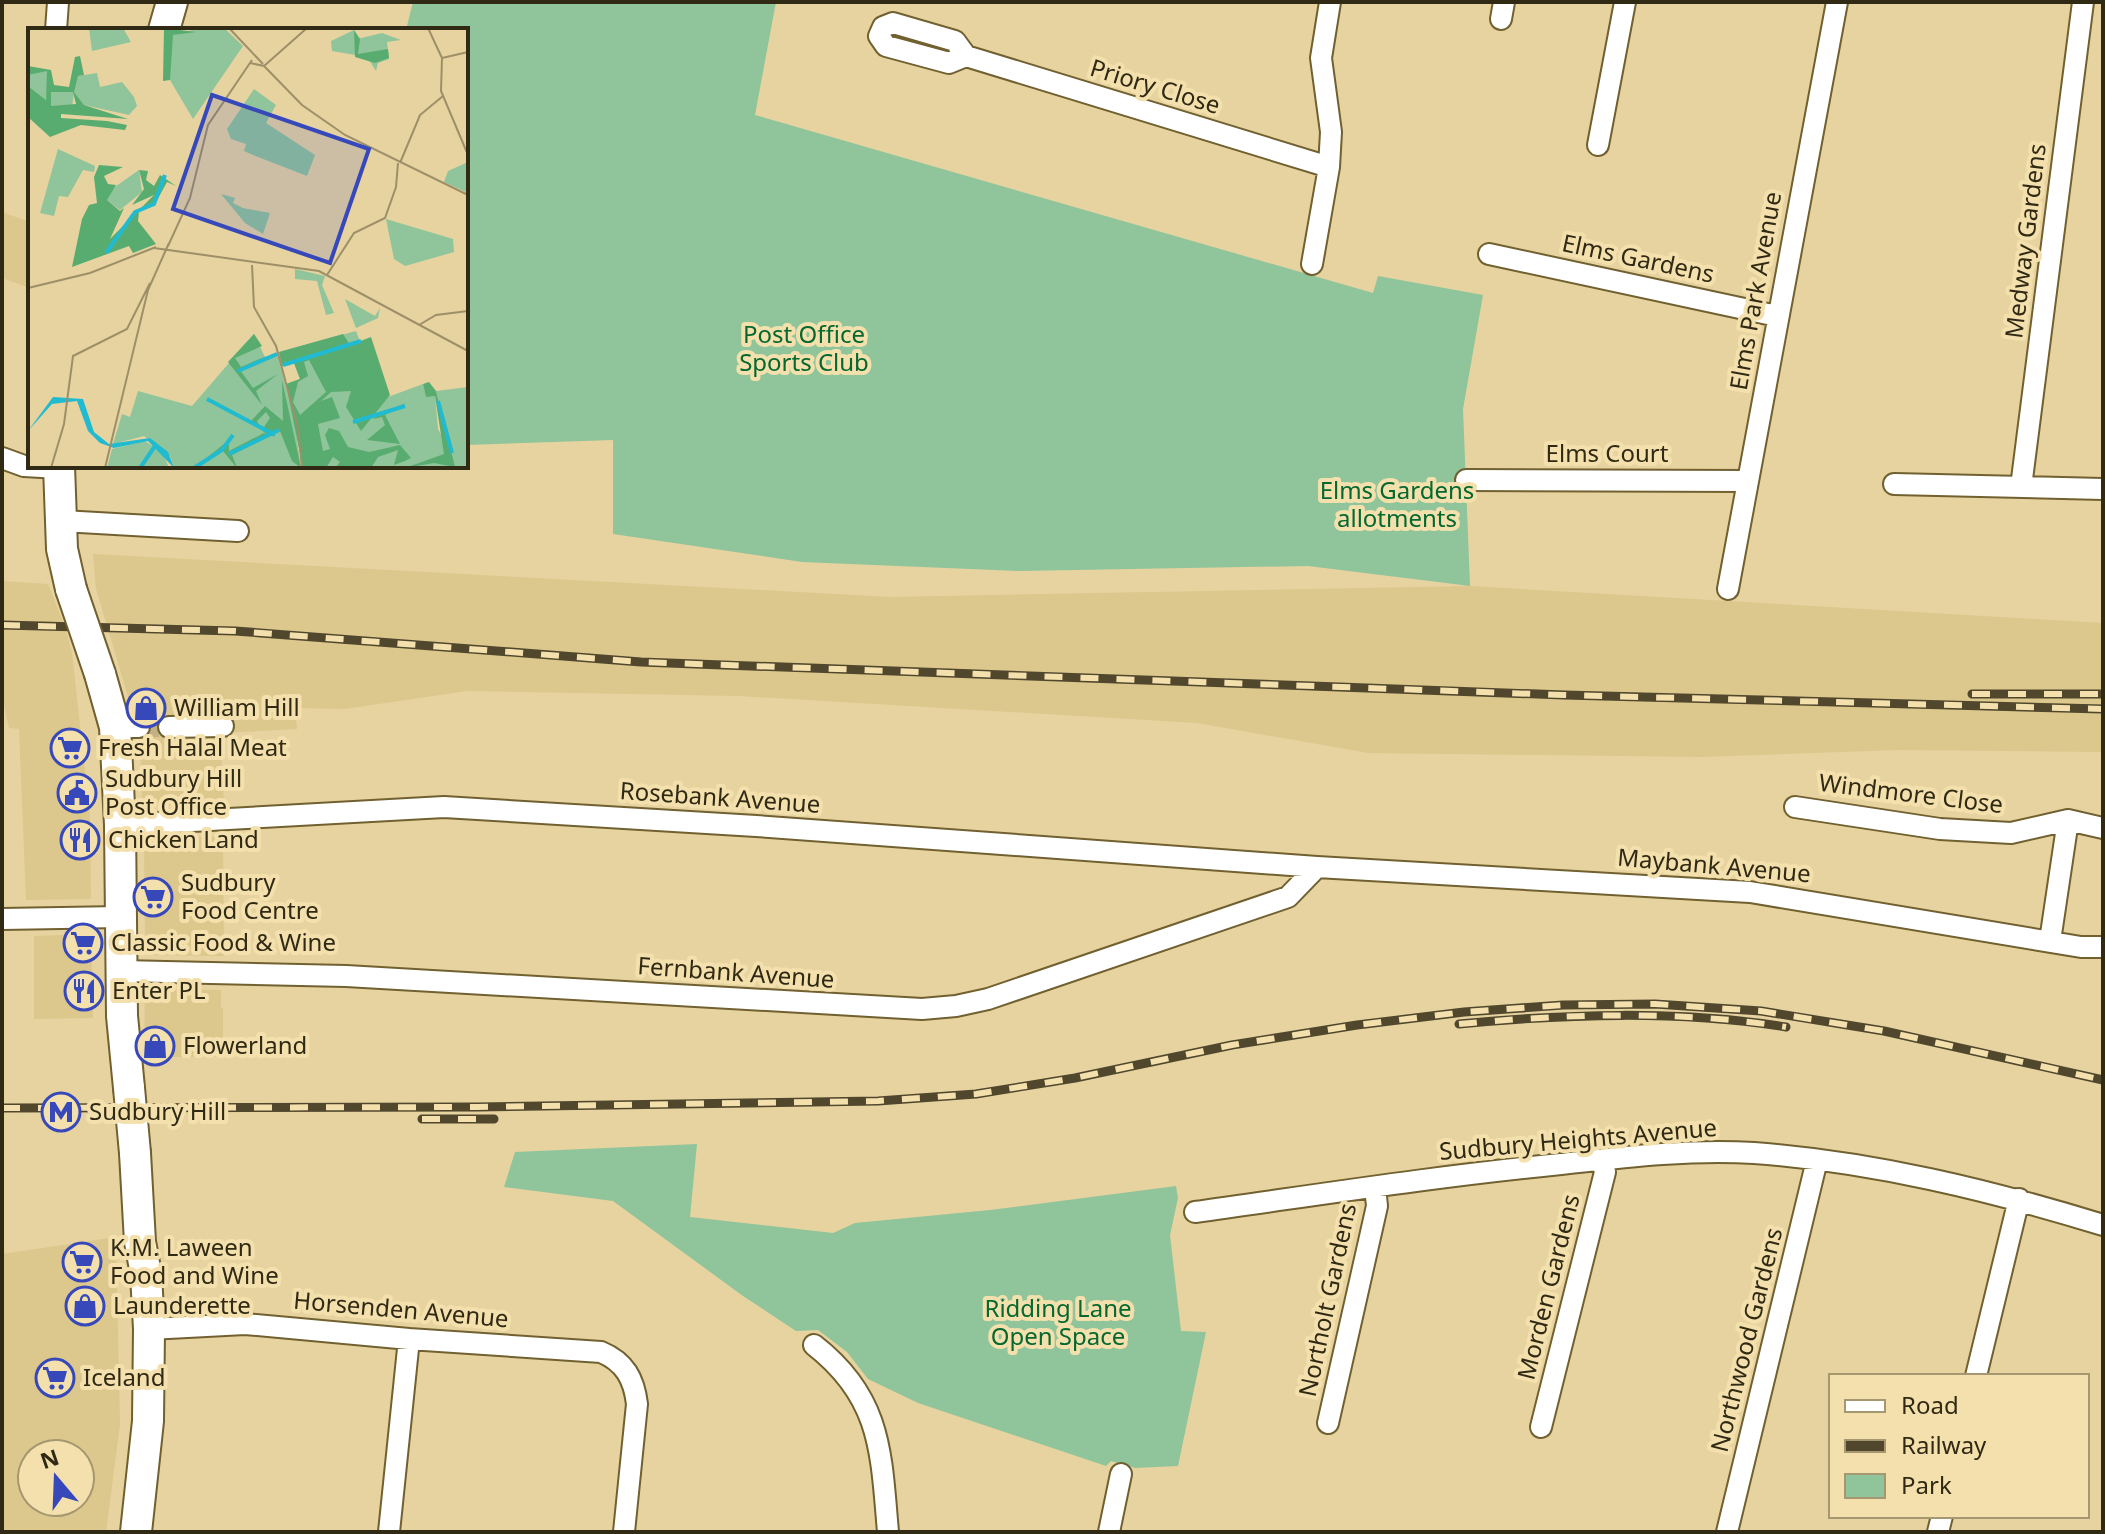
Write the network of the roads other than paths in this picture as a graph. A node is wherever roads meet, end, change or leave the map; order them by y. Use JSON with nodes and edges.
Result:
{"nodes":[{"id":1,"x":58,"y":2,"type":"edge"},
{"id":2,"x":172,"y":2,"type":"edge"},
{"id":3,"x":1330,"y":2,"type":"edge"},
{"id":4,"x":1625,"y":2,"type":"edge"},
{"id":5,"x":1837,"y":2,"type":"edge"},
{"id":6,"x":2083,"y":2,"type":"edge"},
{"id":7,"x":56,"y":28,"type":"edge"},
{"id":8,"x":165,"y":28,"type":"edge"},
{"id":9,"x":966,"y":56,"type":"dead end"},
{"id":10,"x":1598,"y":145,"type":"dead end"},
{"id":11,"x":1329,"y":167,"type":"junction"},
{"id":12,"x":1489,"y":254,"type":"dead end"},
{"id":13,"x":1312,"y":264,"type":"dead end"},
{"id":14,"x":1777,"y":316,"type":"junction"},
{"id":15,"x":2,"y":458,"type":"edge"},
{"id":16,"x":28,"y":466,"type":"edge"},
{"id":17,"x":59,"y":468,"type":"edge"},
{"id":18,"x":1466,"y":480,"type":"dead end"},
{"id":19,"x":1748,"y":481,"type":"junction"},
{"id":20,"x":1894,"y":484,"type":"dead end"},
{"id":21,"x":2021,"y":487,"type":"junction"},
{"id":22,"x":2103,"y":489,"type":"edge"},
{"id":23,"x":62,"y":521,"type":"junction"},
{"id":24,"x":238,"y":531,"type":"dead end"},
{"id":25,"x":1728,"y":589,"type":"dead end"},
{"id":26,"x":223,"y":726,"type":"dead end"},
{"id":27,"x":169,"y":727,"type":"tunnel mouth"},
{"id":28,"x":1795,"y":807,"type":"dead end"},
{"id":29,"x":2068,"y":820,"type":"junction"},
{"id":30,"x":120,"y":825,"type":"junction"},
{"id":31,"x":2103,"y":828,"type":"edge"},
{"id":32,"x":1317,"y":867,"type":"junction"},
{"id":33,"x":120,"y":917,"type":"junction"},
{"id":34,"x":2,"y":919,"type":"edge"},
{"id":35,"x":2050,"y":941,"type":"junction"},
{"id":36,"x":2103,"y":947,"type":"edge"},
{"id":37,"x":121,"y":971,"type":"junction"},
{"id":38,"x":1602,"y":1160,"type":"junction"},
{"id":39,"x":1817,"y":1160,"type":"junction"},
{"id":40,"x":1375,"y":1187,"type":"junction"},
{"id":41,"x":2019,"y":1199,"type":"junction"},
{"id":42,"x":1195,"y":1212,"type":"dead end"},
{"id":43,"x":2103,"y":1225,"type":"edge"},
{"id":44,"x":149,"y":1329,"type":"junction"},
{"id":45,"x":409,"y":1339,"type":"junction"},
{"id":46,"x":814,"y":1345,"type":"dead end"},
{"id":47,"x":1976,"y":1374,"type":"edge"},
{"id":48,"x":1328,"y":1423,"type":"dead end"},
{"id":49,"x":1541,"y":1427,"type":"dead end"},
{"id":50,"x":1121,"y":1474,"type":"dead end"},
{"id":51,"x":136,"y":1532,"type":"edge"},
{"id":52,"x":389,"y":1532,"type":"edge"},
{"id":53,"x":624,"y":1532,"type":"edge"},
{"id":54,"x":888,"y":1532,"type":"edge"},
{"id":55,"x":1109,"y":1532,"type":"edge"},
{"id":56,"x":1727,"y":1532,"type":"edge"}],
"edges":[{"from":1,"to":7,"type":"street"},
{"from":2,"to":8,"type":"main road"},
{"from":3,"to":11,"type":"street"},
{"from":4,"to":10,"type":"street"},
{"from":5,"to":14,"type":"street","name":"Elms Park Avenue"},
{"from":6,"to":21,"type":"street","name":"Medway Gardens"},
{"from":9,"to":11,"type":"street","name":"Priory Close"},
{"from":11,"to":13,"type":"street"},
{"from":12,"to":14,"type":"street","name":"Elms Gardens"},
{"from":14,"to":19,"type":"street","name":"Elms Park Avenue"},
{"from":15,"to":16,"type":"street"},
{"from":17,"to":23,"type":"main road"},
{"from":18,"to":19,"type":"street","name":"Elms Court"},
{"from":19,"to":25,"type":"street","name":"Elms Park Avenue"},
{"from":20,"to":21,"type":"street"},
{"from":21,"to":22,"type":"street"},
{"from":23,"to":24,"type":"street"},
{"from":23,"to":30,"type":"main road","bridge":true},
{"from":26,"to":27,"type":"street"},
{"from":28,"to":29,"type":"street","name":"Windmore Close"},
{"from":29,"to":31,"type":"street","name":"Windmore Close"},
{"from":29,"to":35,"type":"street"},
{"from":30,"to":32,"type":"street","name":"Rosebank Avenue"},
{"from":30,"to":33,"type":"main road"},
{"from":32,"to":35,"type":"street","name":"Maybank Avenue"},
{"from":32,"to":37,"type":"street","name":"Fernbank Avenue"},
{"from":33,"to":34,"type":"street"},
{"from":33,"to":37,"type":"main road"},
{"from":35,"to":36,"type":"street","name":"Maybank Avenue"},
{"from":37,"to":44,"type":"main road","bridge":true},
{"from":38,"to":39,"type":"street","name":"Sudbury Heights Avenue"},
{"from":38,"to":40,"type":"street","name":"Sudbury Heights Avenue"},
{"from":38,"to":49,"type":"street","name":"Morden Gardens"},
{"from":39,"to":41,"type":"street","name":"Sudbury Heights Avenue"},
{"from":39,"to":56,"type":"street","name":"Northwood Gardens"},
{"from":40,"to":42,"type":"street","name":"Sudbury Heights Avenue"},
{"from":40,"to":48,"type":"street","name":"Northolt Gardens"},
{"from":41,"to":43,"type":"street","name":"Sudbury Heights Avenue"},
{"from":41,"to":47,"type":"street"},
{"from":44,"to":45,"type":"street","name":"Horsenden Avenue"},
{"from":44,"to":51,"type":"main road"},
{"from":45,"to":52,"type":"street"},
{"from":45,"to":53,"type":"street","name":"Horsenden Avenue"},
{"from":46,"to":54,"type":"street"},
{"from":50,"to":55,"type":"street"}]}
